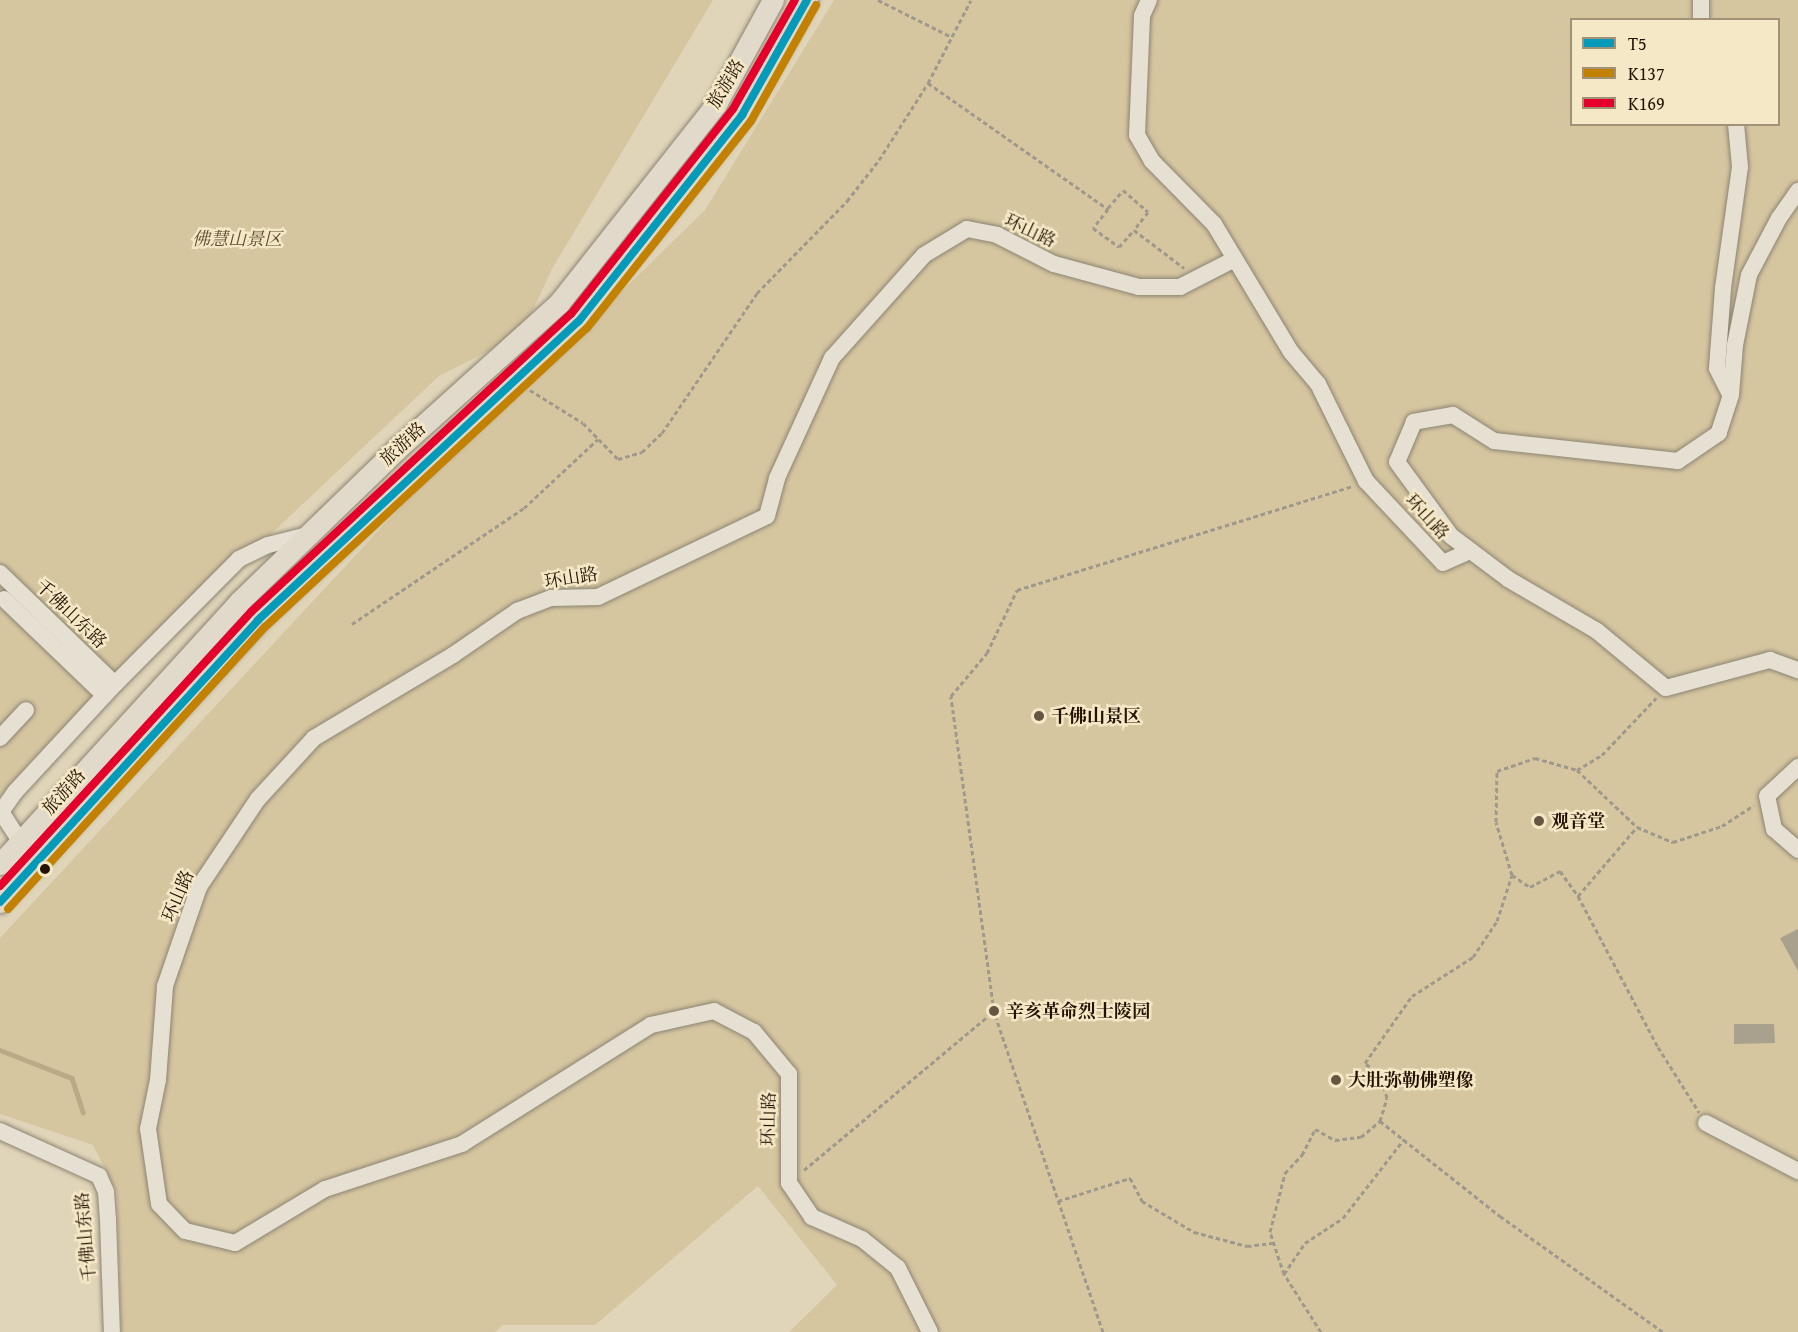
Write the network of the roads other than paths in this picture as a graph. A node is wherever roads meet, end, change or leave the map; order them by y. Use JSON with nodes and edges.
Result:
{"nodes":[{"id":1,"x":773,"y":0,"type":"edge"},
{"id":2,"x":807,"y":0,"type":"edge"},
{"id":3,"x":1149,"y":0,"type":"edge"},
{"id":4,"x":1701,"y":0,"type":"edge"},
{"id":5,"x":1701,"y":18,"type":"edge"},
{"id":6,"x":1736,"y":126,"type":"edge"},
{"id":7,"x":1798,"y":191,"type":"edge"},
{"id":8,"x":1233,"y":260,"type":"junction"},
{"id":9,"x":1731,"y":395,"type":"junction"},
{"id":10,"x":308,"y":535,"type":"junction"},
{"id":11,"x":1470,"y":551,"type":"junction"},
{"id":12,"x":0,"y":573,"type":"edge"},
{"id":13,"x":4,"y":599,"type":"dead end"},
{"id":14,"x":1798,"y":670,"type":"edge"},
{"id":15,"x":110,"y":689,"type":"junction"},
{"id":16,"x":26,"y":710,"type":"dead end"},
{"id":17,"x":0,"y":738,"type":"edge"},
{"id":18,"x":1798,"y":767,"type":"edge"},
{"id":19,"x":1,"y":819,"type":"edge"},
{"id":20,"x":20,"y":841,"type":"junction"},
{"id":21,"x":1798,"y":850,"type":"edge"},
{"id":22,"x":0,"y":864,"type":"edge"},
{"id":23,"x":0,"y":902,"type":"edge"},
{"id":24,"x":1706,"y":1123,"type":"road end"},
{"id":25,"x":0,"y":1131,"type":"edge"},
{"id":26,"x":1798,"y":1171,"type":"edge"},
{"id":27,"x":111,"y":1332,"type":"edge"},
{"id":28,"x":930,"y":1332,"type":"edge"}],
"edges":[{"from":1,"to":10,"type":"main road","name":"旅游路"},
{"from":2,"to":23,"type":"main road","name":"旅游路"},
{"from":3,"to":8,"type":"street","name":"环山路"},
{"from":4,"to":5,"type":"street"},
{"from":6,"to":9,"type":"street"},
{"from":7,"to":9,"type":"street"},
{"from":8,"to":11,"type":"street","name":"环山路"},
{"from":8,"to":28,"type":"street","name":"环山路"},
{"from":9,"to":11,"type":"street","name":"环山路"},
{"from":10,"to":15,"type":"street"},
{"from":10,"to":20,"type":"main road","name":"旅游路"},
{"from":11,"to":14,"type":"street","name":"环山路"},
{"from":12,"to":15,"type":"street","name":"千佛山东路"},
{"from":13,"to":15,"type":"street"},
{"from":15,"to":19,"type":"street"},
{"from":16,"to":17,"type":"street"},
{"from":18,"to":21,"type":"street"},
{"from":19,"to":20,"type":"street"},
{"from":20,"to":22,"type":"main road","name":"旅游路"},
{"from":24,"to":26,"type":"street"},
{"from":25,"to":27,"type":"street","name":"千佛山东路"}]}
